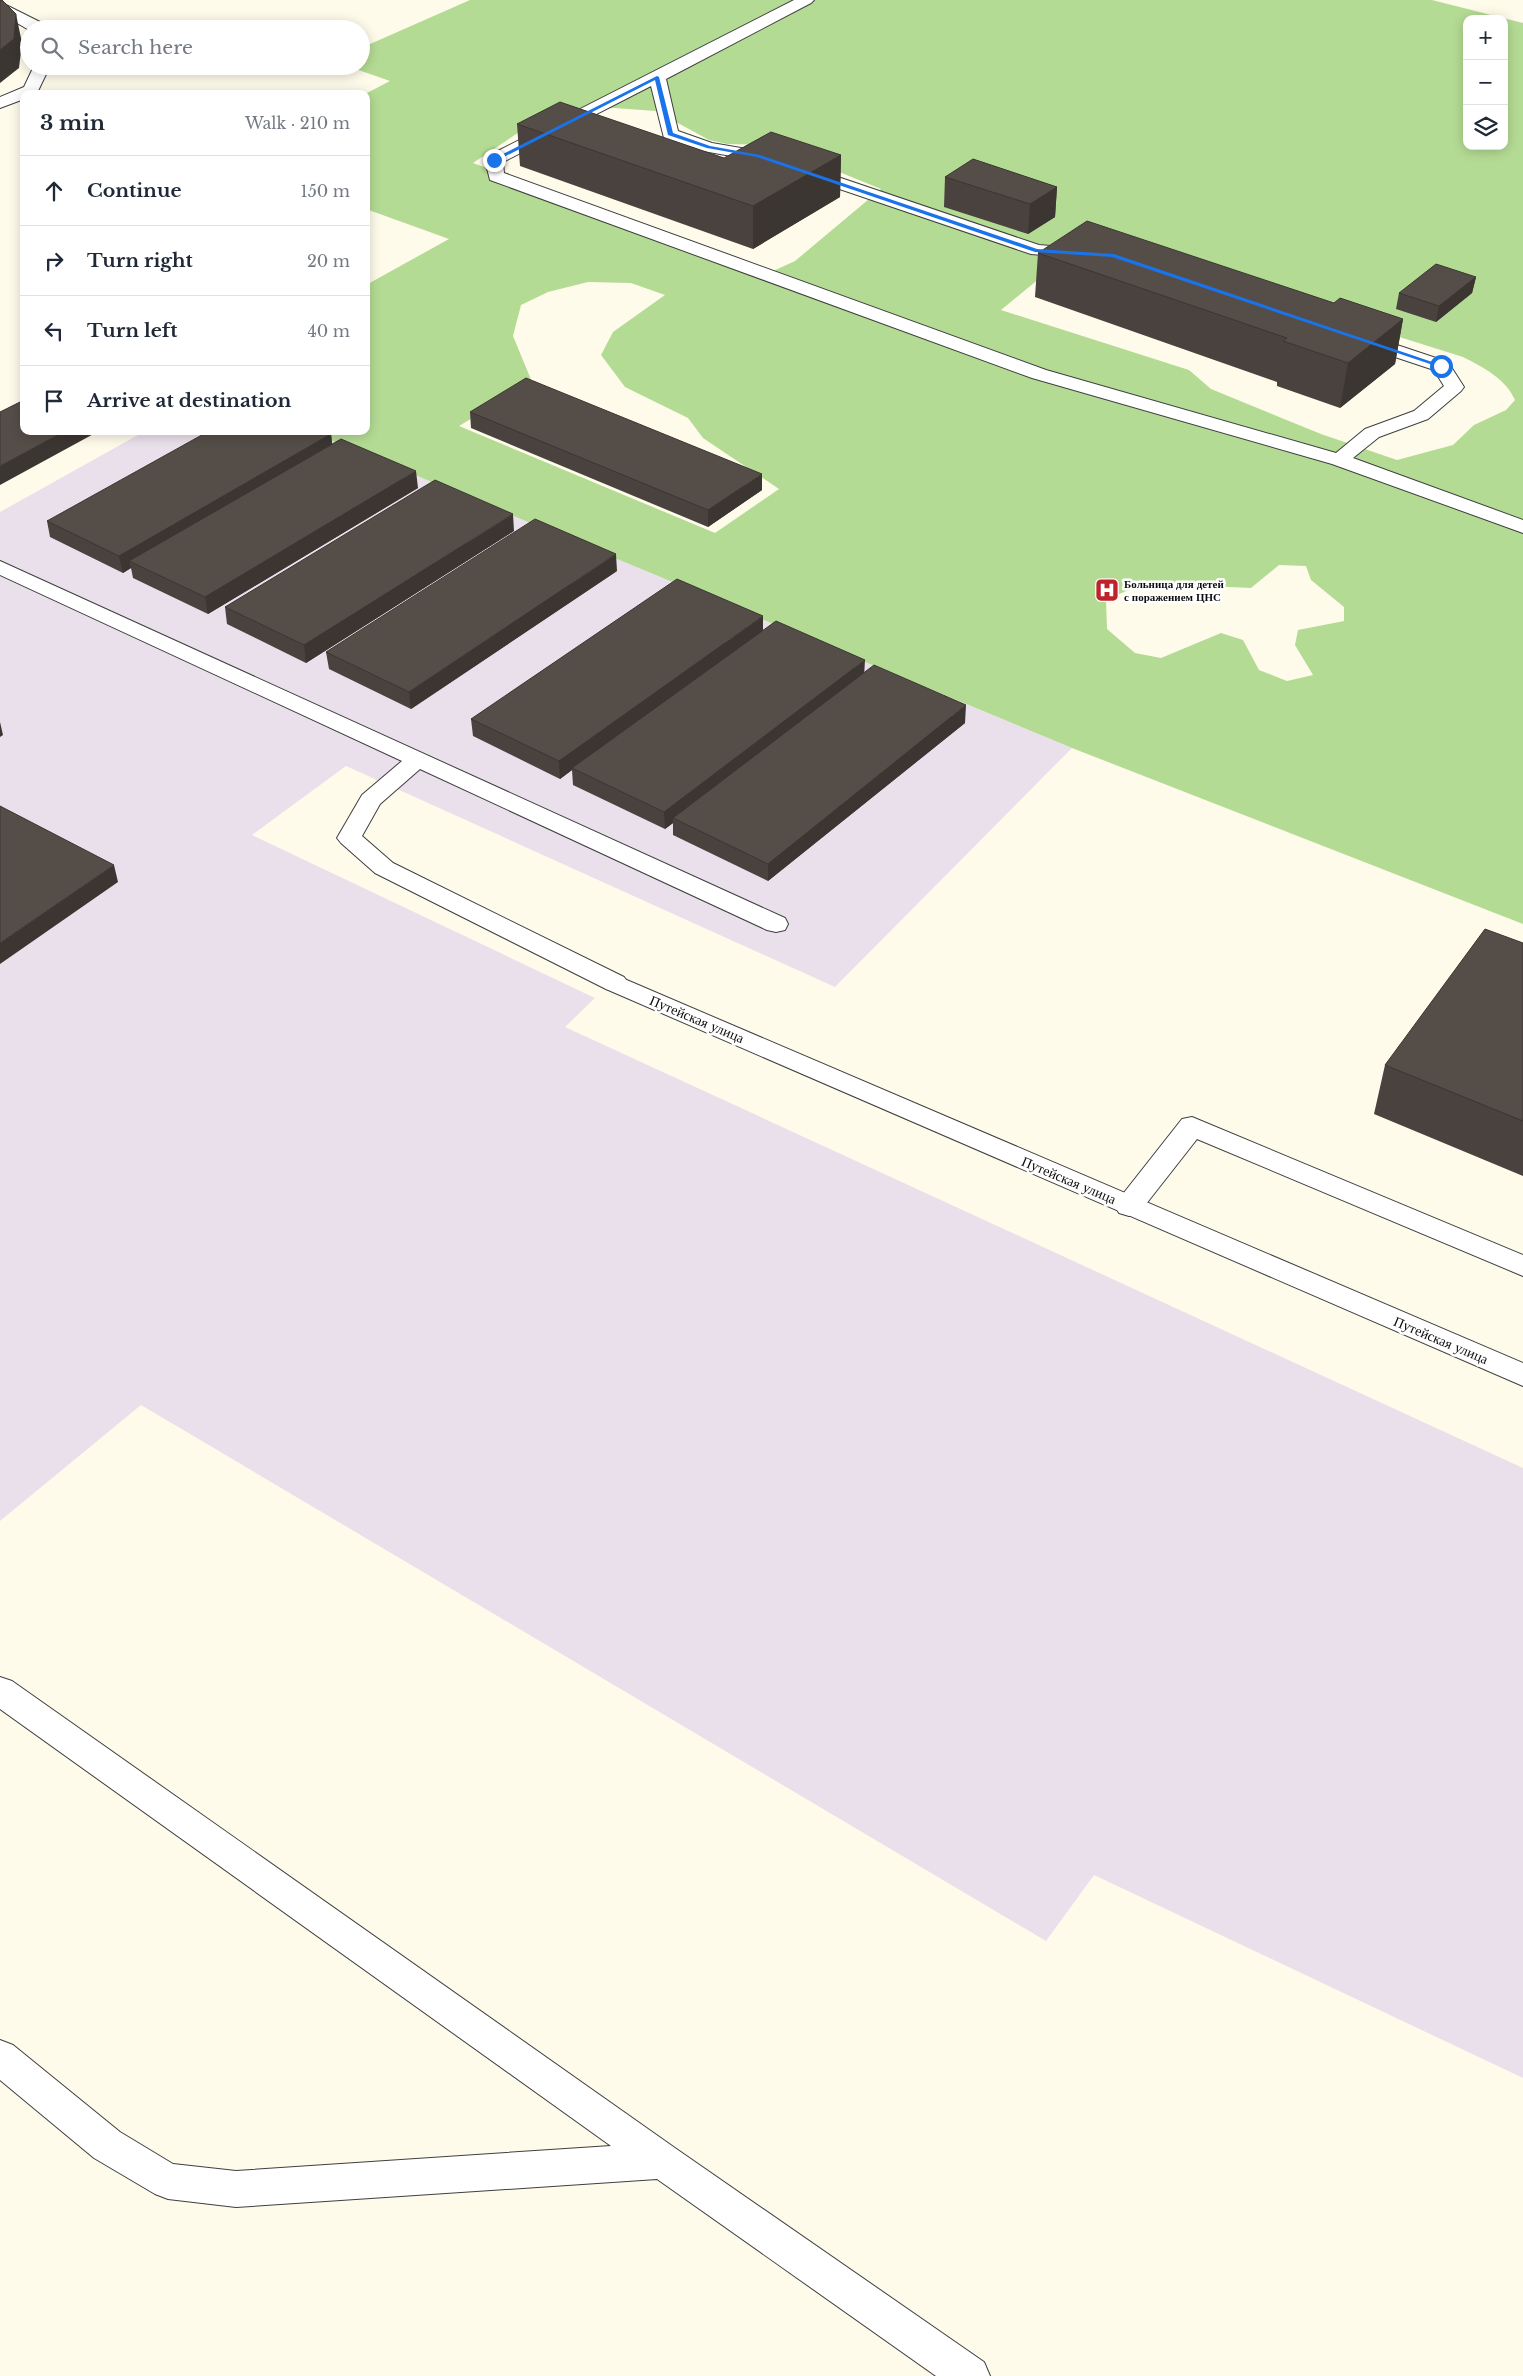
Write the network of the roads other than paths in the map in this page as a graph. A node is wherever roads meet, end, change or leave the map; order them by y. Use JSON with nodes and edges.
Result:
{"nodes":[{"id":1,"x":806,"y":0,"type":"edge"},
{"id":2,"x":0,"y":7,"type":"edge"},
{"id":3,"x":25,"y":20,"type":"edge"},
{"id":4,"x":38,"y":75,"type":"edge"},
{"id":5,"x":657,"y":77,"type":"junction"},
{"id":6,"x":30,"y":90,"type":"edge"},
{"id":7,"x":20,"y":94,"type":"edge"},
{"id":8,"x":0,"y":103,"type":"edge"},
{"id":9,"x":1093,"y":254,"type":"edge"},
{"id":10,"x":1347,"y":334,"type":"edge"},
{"id":11,"x":1339,"y":460,"type":"junction"},
{"id":12,"x":1523,"y":527,"type":"edge"},
{"id":13,"x":0,"y":567,"type":"edge"},
{"id":14,"x":417,"y":760,"type":"junction"},
{"id":15,"x":776,"y":924,"type":"dead end"},
{"id":16,"x":1130,"y":1206,"type":"junction"},
{"id":17,"x":1523,"y":1266,"type":"edge"},
{"id":18,"x":1523,"y":1375,"type":"edge"},
{"id":19,"x":0,"y":1692,"type":"edge"},
{"id":20,"x":0,"y":2058,"type":"edge"},
{"id":21,"x":662,"y":2161,"type":"junction"},
{"id":22,"x":970,"y":2376,"type":"edge"}],
"edges":[{"from":1,"to":5,"type":"street"},
{"from":2,"to":3,"type":"street"},
{"from":4,"to":6,"type":"street"},
{"from":5,"to":9,"type":"street"},
{"from":5,"to":11,"type":"street"},
{"from":7,"to":8,"type":"street"},
{"from":10,"to":11,"type":"street"},
{"from":11,"to":12,"type":"street"},
{"from":13,"to":14,"type":"street"},
{"from":14,"to":15,"type":"street"},
{"from":14,"to":16,"type":"street","name":"Путейская улица"},
{"from":16,"to":17,"type":"street"},
{"from":16,"to":18,"type":"street","name":"Путейская улица"},
{"from":19,"to":21,"type":"street"},
{"from":20,"to":21,"type":"street"},
{"from":21,"to":22,"type":"street"}]}
